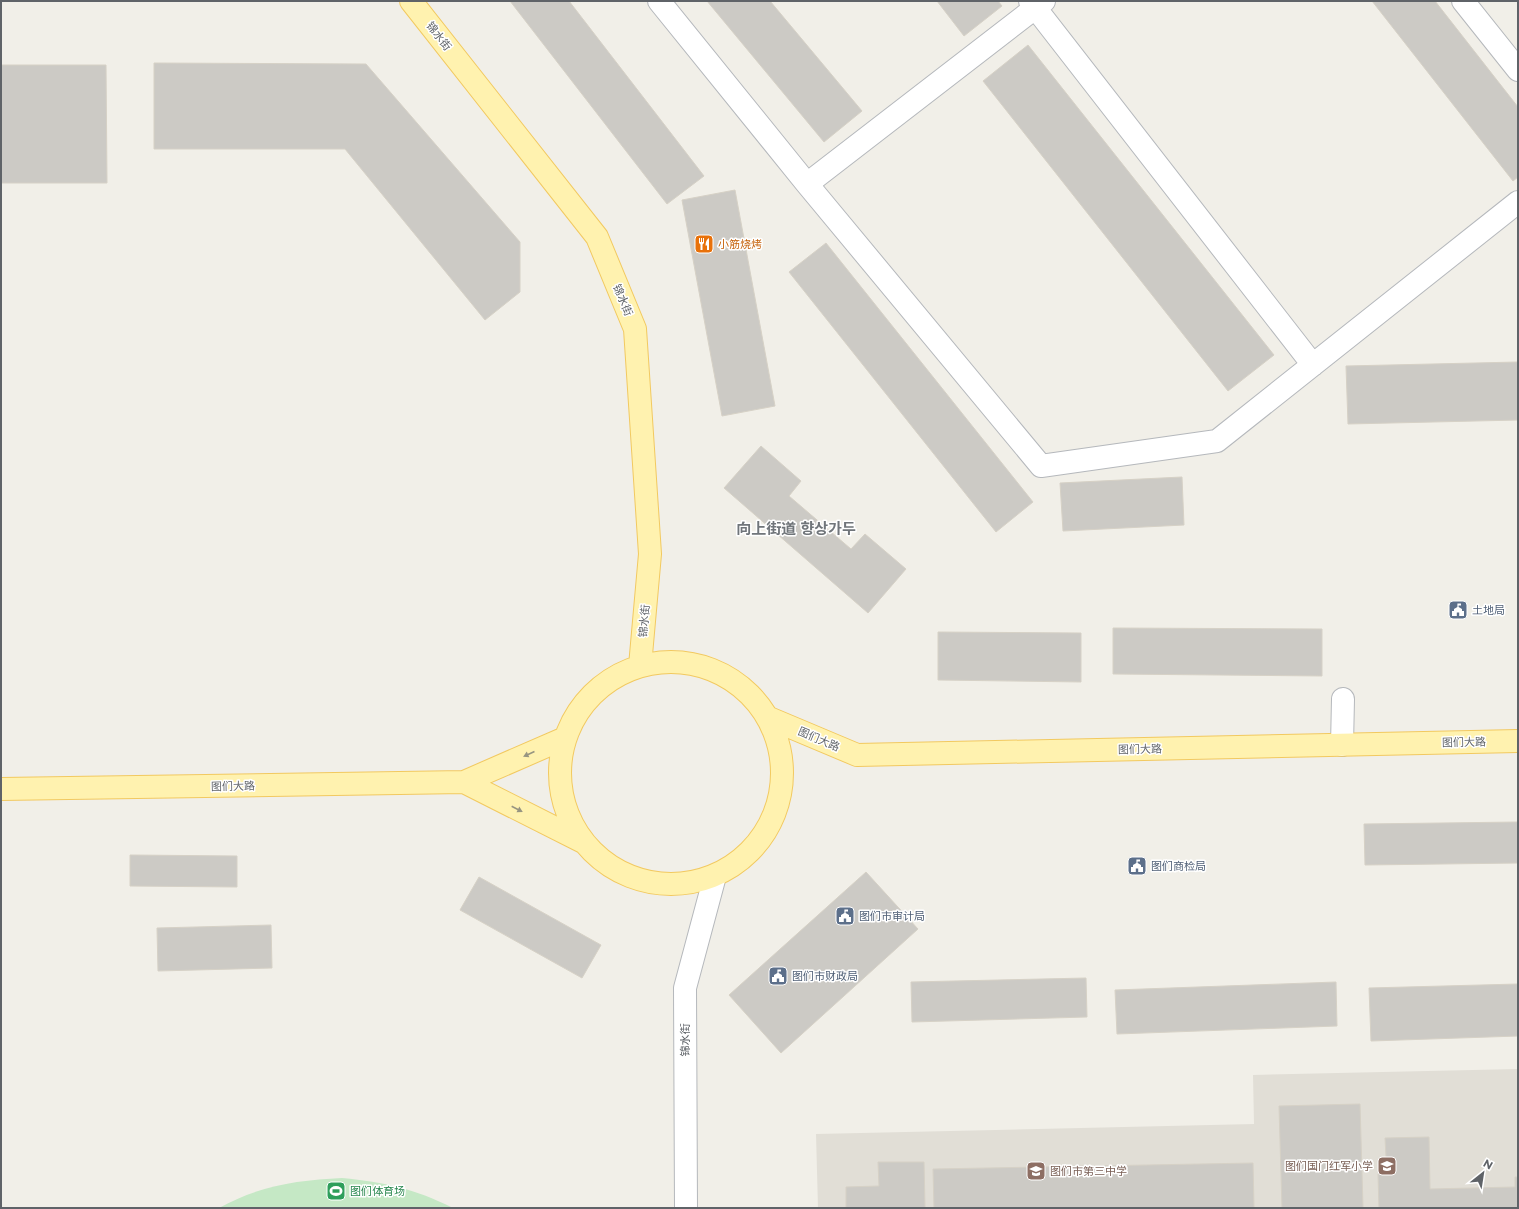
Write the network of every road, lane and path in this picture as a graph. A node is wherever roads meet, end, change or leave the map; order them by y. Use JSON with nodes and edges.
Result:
{"nodes":[{"id":1,"x":411,"y":1,"type":"edge"},
{"id":2,"x":659,"y":1,"type":"edge"},
{"id":3,"x":1463,"y":1,"type":"edge"},
{"id":4,"x":1037,"y":3,"type":"edge"},
{"id":5,"x":1518,"y":70,"type":"edge"},
{"id":6,"x":807,"y":184,"type":"junction"},
{"id":7,"x":1518,"y":202,"type":"edge"},
{"id":8,"x":1312,"y":365,"type":"junction"},
{"id":9,"x":640,"y":666,"type":"junction"},
{"id":10,"x":1343,"y":699,"type":"dead end"},
{"id":11,"x":769,"y":718,"type":"junction"},
{"id":12,"x":565,"y":738,"type":"junction"},
{"id":13,"x":1518,"y":741,"type":"edge"},
{"id":14,"x":1342,"y":745,"type":"junction"},
{"id":15,"x":464,"y":782,"type":"junction"},
{"id":16,"x":1,"y":790,"type":"edge"},
{"id":17,"x":583,"y":842,"type":"junction"},
{"id":18,"x":716,"y":876,"type":"junction"},
{"id":19,"x":686,"y":1208,"type":"edge"}],
"edges":[{"from":1,"to":9,"type":"main road","name":"锦水街"},
{"from":2,"to":6,"type":"street"},
{"from":3,"to":5,"type":"street"},
{"from":4,"to":6,"type":"street"},
{"from":4,"to":8,"type":"street"},
{"from":6,"to":8,"type":"street"},
{"from":7,"to":8,"type":"street"},
{"from":9,"to":11,"type":"main road"},
{"from":9,"to":12,"type":"main road"},
{"from":10,"to":14,"type":"street"},
{"from":11,"to":14,"type":"main road","name":"图们大路"},
{"from":11,"to":18,"type":"main road"},
{"from":12,"to":15,"type":"main road","one_way":true},
{"from":12,"to":17,"type":"main road"},
{"from":13,"to":14,"type":"main road","name":"图们大路"},
{"from":15,"to":16,"type":"main road","name":"图们大路"},
{"from":15,"to":17,"type":"main road","one_way":true},
{"from":17,"to":18,"type":"main road"},
{"from":18,"to":19,"type":"street","name":"锦水街"}]}
